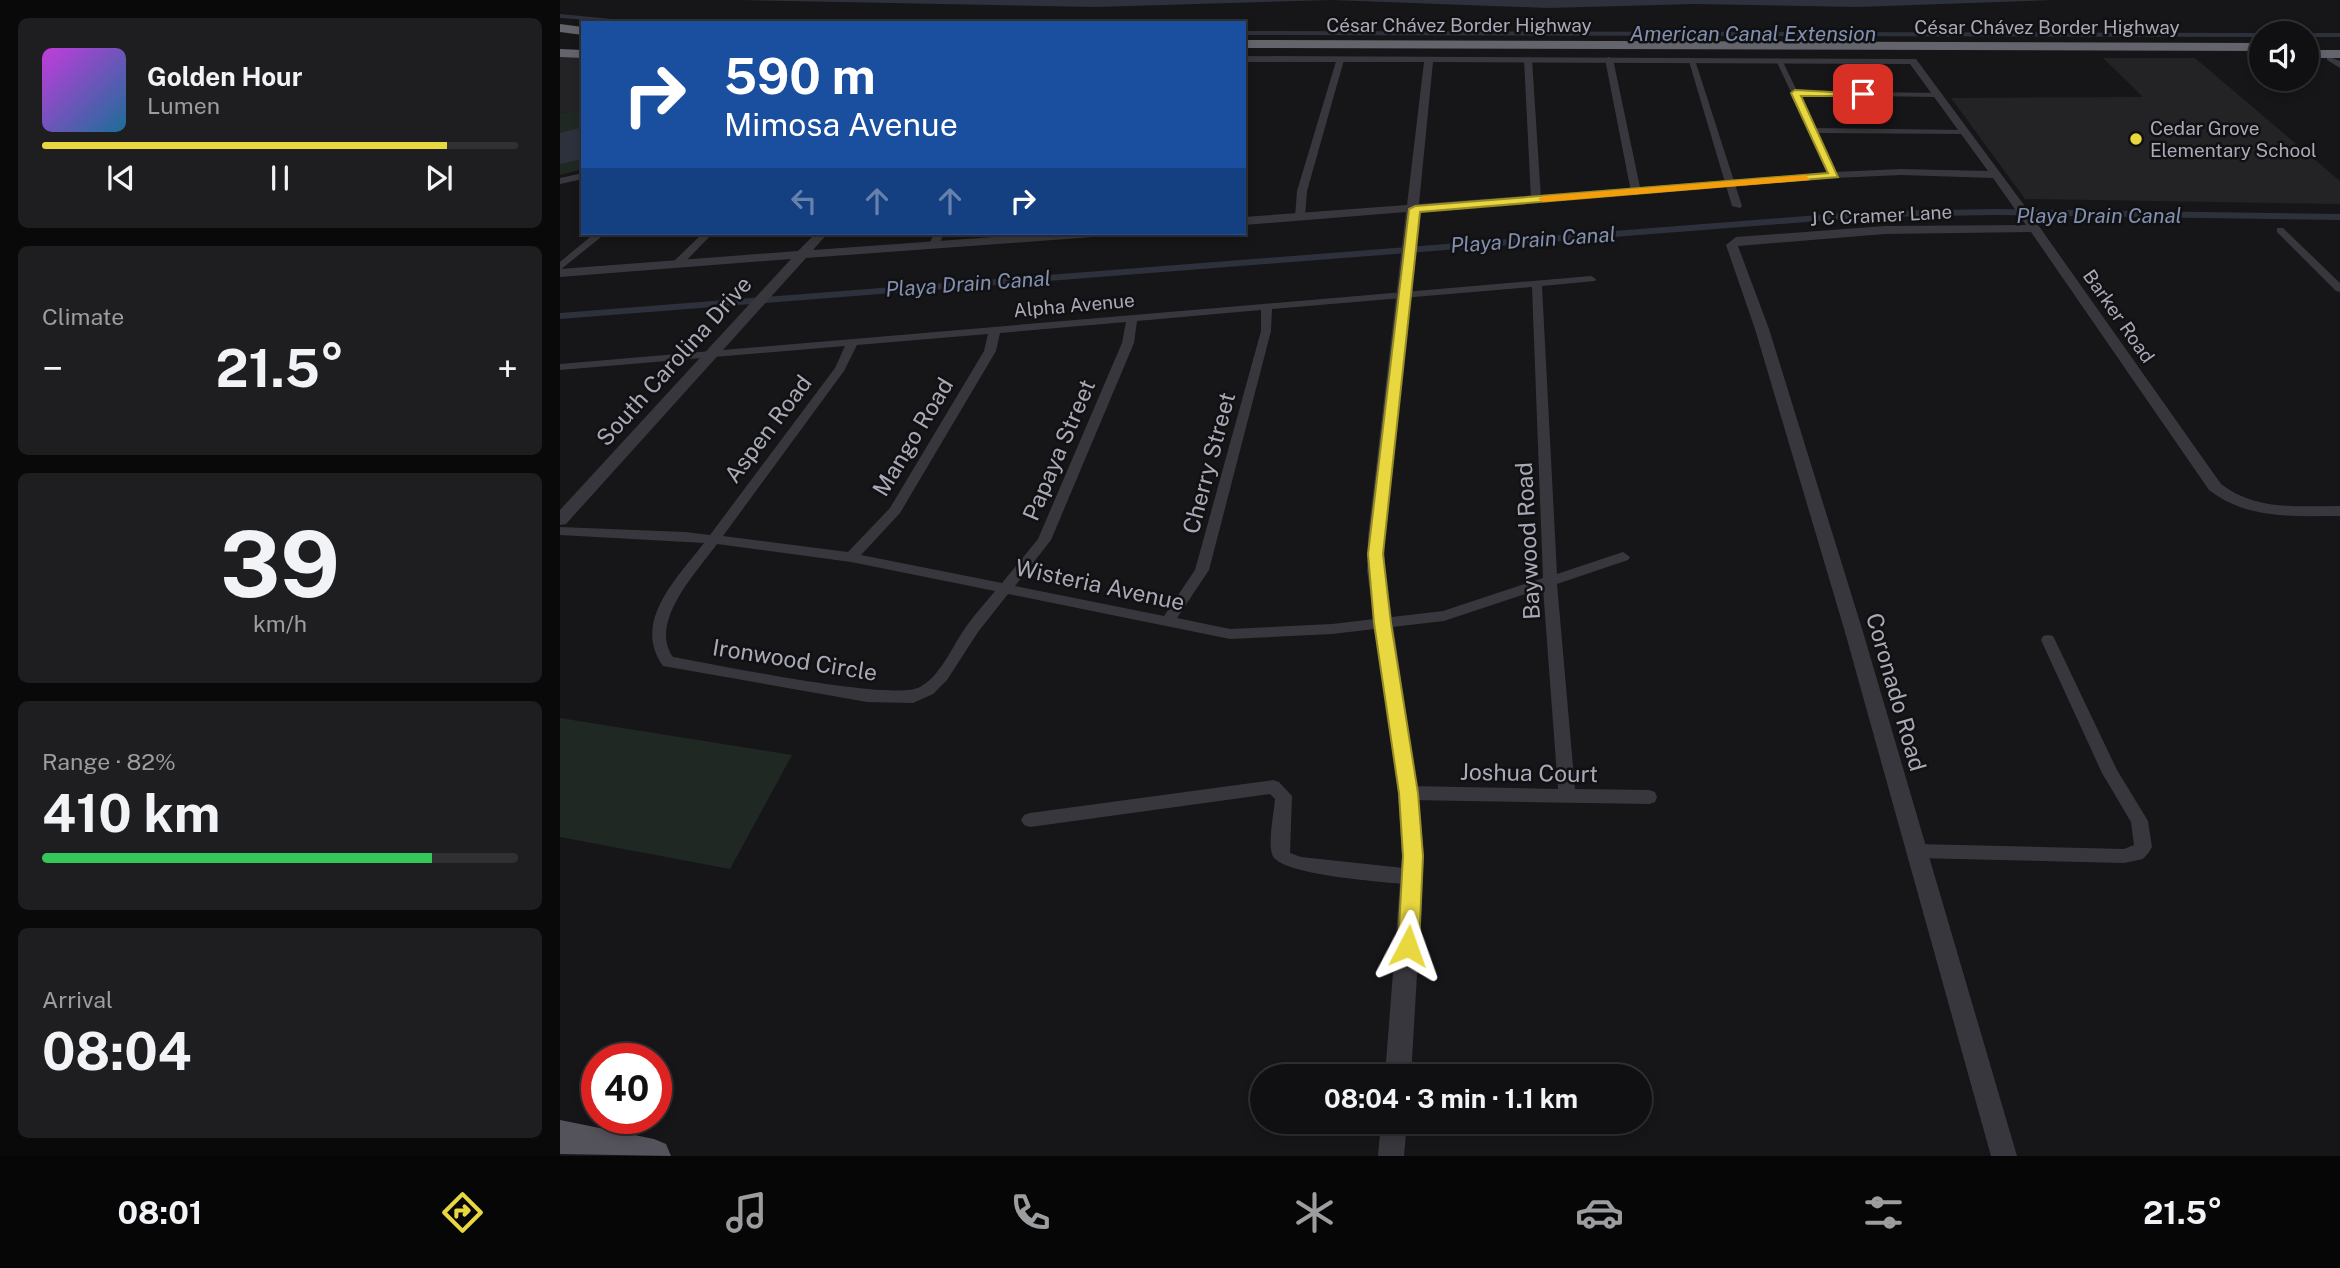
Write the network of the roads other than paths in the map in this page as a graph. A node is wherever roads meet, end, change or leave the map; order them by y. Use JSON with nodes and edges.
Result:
{"nodes":[{"id":1,"x":560,"y":28,"type":"edge"},
{"id":2,"x":581,"y":31,"type":"edge"},
{"id":3,"x":560,"y":37,"type":"edge"},
{"id":4,"x":581,"y":39,"type":"edge"},
{"id":5,"x":1246,"y":44,"type":"edge"},
{"id":6,"x":560,"y":47,"type":"edge"},
{"id":7,"x":2249,"y":47,"type":"edge"},
{"id":8,"x":2319,"y":47,"type":"edge"},
{"id":9,"x":2340,"y":47,"type":"edge"},
{"id":10,"x":581,"y":48,"type":"edge"},
{"id":11,"x":560,"y":53,"type":"edge"},
{"id":12,"x":581,"y":54,"type":"edge"},
{"id":13,"x":2249,"y":54,"type":"edge"},
{"id":14,"x":2335,"y":56,"type":"edge"},
{"id":15,"x":1528,"y":59,"type":"junction"},
{"id":16,"x":1609,"y":59,"type":"junction"},
{"id":17,"x":1246,"y":60,"type":"edge"},
{"id":18,"x":1246,"y":60,"type":"edge"},
{"id":19,"x":1340,"y":60,"type":"junction"},
{"id":20,"x":1429,"y":60,"type":"junction"},
{"id":21,"x":1692,"y":60,"type":"junction"},
{"id":22,"x":1778,"y":60,"type":"junction"},
{"id":23,"x":2340,"y":65,"type":"edge"},
{"id":24,"x":1795,"y":93,"type":"junction"},
{"id":25,"x":1939,"y":95,"type":"junction"},
{"id":26,"x":1813,"y":130,"type":"junction"},
{"id":27,"x":1965,"y":132,"type":"junction"},
{"id":28,"x":1834,"y":175,"type":"junction"},
{"id":29,"x":1996,"y":175,"type":"junction"},
{"id":30,"x":581,"y":176,"type":"edge"},
{"id":31,"x":560,"y":181,"type":"edge"},
{"id":32,"x":1730,"y":185,"type":"junction"},
{"id":33,"x":1636,"y":192,"type":"junction"},
{"id":34,"x":1536,"y":199,"type":"junction"},
{"id":35,"x":1737,"y":206,"type":"dead end"},
{"id":36,"x":1415,"y":209,"type":"junction"},
{"id":37,"x":1300,"y":217,"type":"junction"},
{"id":38,"x":2027,"y":217,"type":"junction"},
{"id":39,"x":1246,"y":221,"type":"edge"},
{"id":40,"x":2280,"y":230,"type":"dead end"},
{"id":41,"x":599,"y":235,"type":"edge"},
{"id":42,"x":706,"y":235,"type":"edge"},
{"id":43,"x":820,"y":235,"type":"edge"},
{"id":44,"x":1034,"y":235,"type":"edge"},
{"id":45,"x":936,"y":239,"type":"edge"},
{"id":46,"x":1731,"y":245,"type":"joint"},
{"id":47,"x":802,"y":255,"type":"junction"},
{"id":48,"x":676,"y":265,"type":"junction"},
{"id":49,"x":560,"y":267,"type":"edge"},
{"id":50,"x":560,"y":273,"type":"edge"},
{"id":51,"x":1591,"y":279,"type":"dead end"},
{"id":52,"x":1537,"y":284,"type":"junction"},
{"id":53,"x":2340,"y":289,"type":"edge"},
{"id":54,"x":1404,"y":294,"type":"junction"},
{"id":55,"x":1266,"y":306,"type":"junction"},
{"id":56,"x":1132,"y":318,"type":"junction"},
{"id":57,"x":995,"y":329,"type":"junction"},
{"id":58,"x":853,"y":341,"type":"junction"},
{"id":59,"x":710,"y":354,"type":"junction"},
{"id":60,"x":562,"y":368,"type":"edge"},
{"id":61,"x":2340,"y":511,"type":"edge"},
{"id":62,"x":560,"y":520,"type":"edge"},
{"id":63,"x":560,"y":531,"type":"edge"},
{"id":64,"x":711,"y":539,"type":"junction"},
{"id":65,"x":851,"y":557,"type":"junction"},
{"id":66,"x":1623,"y":557,"type":"dead end"},
{"id":67,"x":1550,"y":583,"type":"junction"},
{"id":68,"x":1004,"y":587,"type":"junction"},
{"id":69,"x":1167,"y":622,"type":"junction"},
{"id":70,"x":1382,"y":623,"type":"junction"},
{"id":71,"x":2048,"y":640,"type":"dead end"},
{"id":72,"x":1408,"y":793,"type":"junction"},
{"id":73,"x":1567,"y":796,"type":"junction"},
{"id":74,"x":1648,"y":797,"type":"dead end"},
{"id":75,"x":1030,"y":820,"type":"dead end"},
{"id":76,"x":1916,"y":851,"type":"junction"},
{"id":77,"x":1413,"y":877,"type":"junction"},
{"id":78,"x":1399,"y":1064,"type":"edge"},
{"id":79,"x":1393,"y":1134,"type":"edge"},
{"id":80,"x":560,"y":1137,"type":"edge"},
{"id":81,"x":654,"y":1156,"type":"edge"},
{"id":82,"x":1391,"y":1156,"type":"edge"},
{"id":83,"x":2004,"y":1156,"type":"edge"}],
"edges":[{"from":1,"to":2,"type":"highway"},
{"from":3,"to":4,"type":"highway"},
{"from":5,"to":7,"type":"highway","name":"César Chávez Border Highway"},
{"from":6,"to":10,"type":"highway"},
{"from":8,"to":9,"type":"highway"},
{"from":11,"to":12,"type":"highway"},
{"from":13,"to":17,"type":"highway","name":"César Chávez Border Highway"},
{"from":14,"to":23,"type":"street"},
{"from":15,"to":16,"type":"street"},
{"from":15,"to":20,"type":"street"},
{"from":15,"to":34,"type":"street"},
{"from":16,"to":21,"type":"street"},
{"from":16,"to":33,"type":"street"},
{"from":18,"to":19,"type":"street"},
{"from":19,"to":20,"type":"street"},
{"from":19,"to":37,"type":"street"},
{"from":20,"to":36,"type":"street"},
{"from":21,"to":22,"type":"street"},
{"from":21,"to":32,"type":"street"},
{"from":22,"to":24,"type":"street"},
{"from":22,"to":25,"type":"street","name":"Barker Road"},
{"from":24,"to":25,"type":"street"},
{"from":24,"to":26,"type":"street"},
{"from":25,"to":27,"type":"street","name":"Barker Road"},
{"from":26,"to":27,"type":"street"},
{"from":26,"to":28,"type":"street"},
{"from":27,"to":29,"type":"street","name":"Barker Road"},
{"from":28,"to":29,"type":"street"},
{"from":28,"to":32,"type":"street"},
{"from":29,"to":38,"type":"street","name":"Barker Road"},
{"from":30,"to":31,"type":"street"},
{"from":32,"to":33,"type":"street"},
{"from":32,"to":35,"type":"street"},
{"from":33,"to":34,"type":"street"},
{"from":34,"to":36,"type":"street"},
{"from":36,"to":37,"type":"street"},
{"from":36,"to":54,"type":"street"},
{"from":37,"to":39,"type":"street"},
{"from":38,"to":46,"type":"street","name":"J C Cramer Lane"},
{"from":38,"to":61,"type":"street","name":"Barker Road"},
{"from":40,"to":53,"type":"street"},
{"from":41,"to":49,"type":"street"},
{"from":42,"to":48,"type":"street"},
{"from":43,"to":47,"type":"street","name":"South Carolina Drive"},
{"from":44,"to":45,"type":"street"},
{"from":45,"to":47,"type":"street"},
{"from":46,"to":76,"type":"street","name":"Coronado Road"},
{"from":47,"to":48,"type":"street"},
{"from":47,"to":59,"type":"street","name":"South Carolina Drive"},
{"from":48,"to":50,"type":"street"},
{"from":51,"to":52,"type":"street","name":"Alpha Avenue"},
{"from":52,"to":54,"type":"street","name":"Alpha Avenue"},
{"from":52,"to":67,"type":"street","name":"Baywood Road"},
{"from":54,"to":55,"type":"street","name":"Alpha Avenue"},
{"from":54,"to":70,"type":"street"},
{"from":55,"to":56,"type":"street","name":"Alpha Avenue"},
{"from":55,"to":69,"type":"street","name":"Cherry Street"},
{"from":56,"to":57,"type":"street","name":"Alpha Avenue"},
{"from":56,"to":68,"type":"street","name":"Papaya Street"},
{"from":57,"to":58,"type":"street","name":"Alpha Avenue"},
{"from":57,"to":65,"type":"street","name":"Mango Road"},
{"from":58,"to":59,"type":"street","name":"Alpha Avenue"},
{"from":58,"to":64,"type":"street","name":"Aspen Road"},
{"from":59,"to":60,"type":"street","name":"Alpha Avenue"},
{"from":59,"to":62,"type":"street","name":"South Carolina Drive"},
{"from":63,"to":64,"type":"street","name":"Wisteria Avenue"},
{"from":64,"to":65,"type":"street","name":"Wisteria Avenue"},
{"from":64,"to":68,"type":"street","name":"Ironwood Circle"},
{"from":65,"to":68,"type":"street","name":"Wisteria Avenue"},
{"from":66,"to":67,"type":"street","name":"Wisteria Avenue"},
{"from":67,"to":70,"type":"street","name":"Wisteria Avenue"},
{"from":67,"to":73,"type":"street","name":"Baywood Road"},
{"from":68,"to":69,"type":"street","name":"Wisteria Avenue"},
{"from":69,"to":70,"type":"street","name":"Wisteria Avenue"},
{"from":70,"to":72,"type":"street"},
{"from":71,"to":76,"type":"street"},
{"from":72,"to":73,"type":"street","name":"Joshua Court"},
{"from":72,"to":77,"type":"street"},
{"from":73,"to":74,"type":"street","name":"Joshua Court"},
{"from":75,"to":77,"type":"street"},
{"from":76,"to":83,"type":"street","name":"Coronado Road"},
{"from":77,"to":78,"type":"street"},
{"from":79,"to":82,"type":"street"},
{"from":80,"to":81,"type":"main road"}]}
